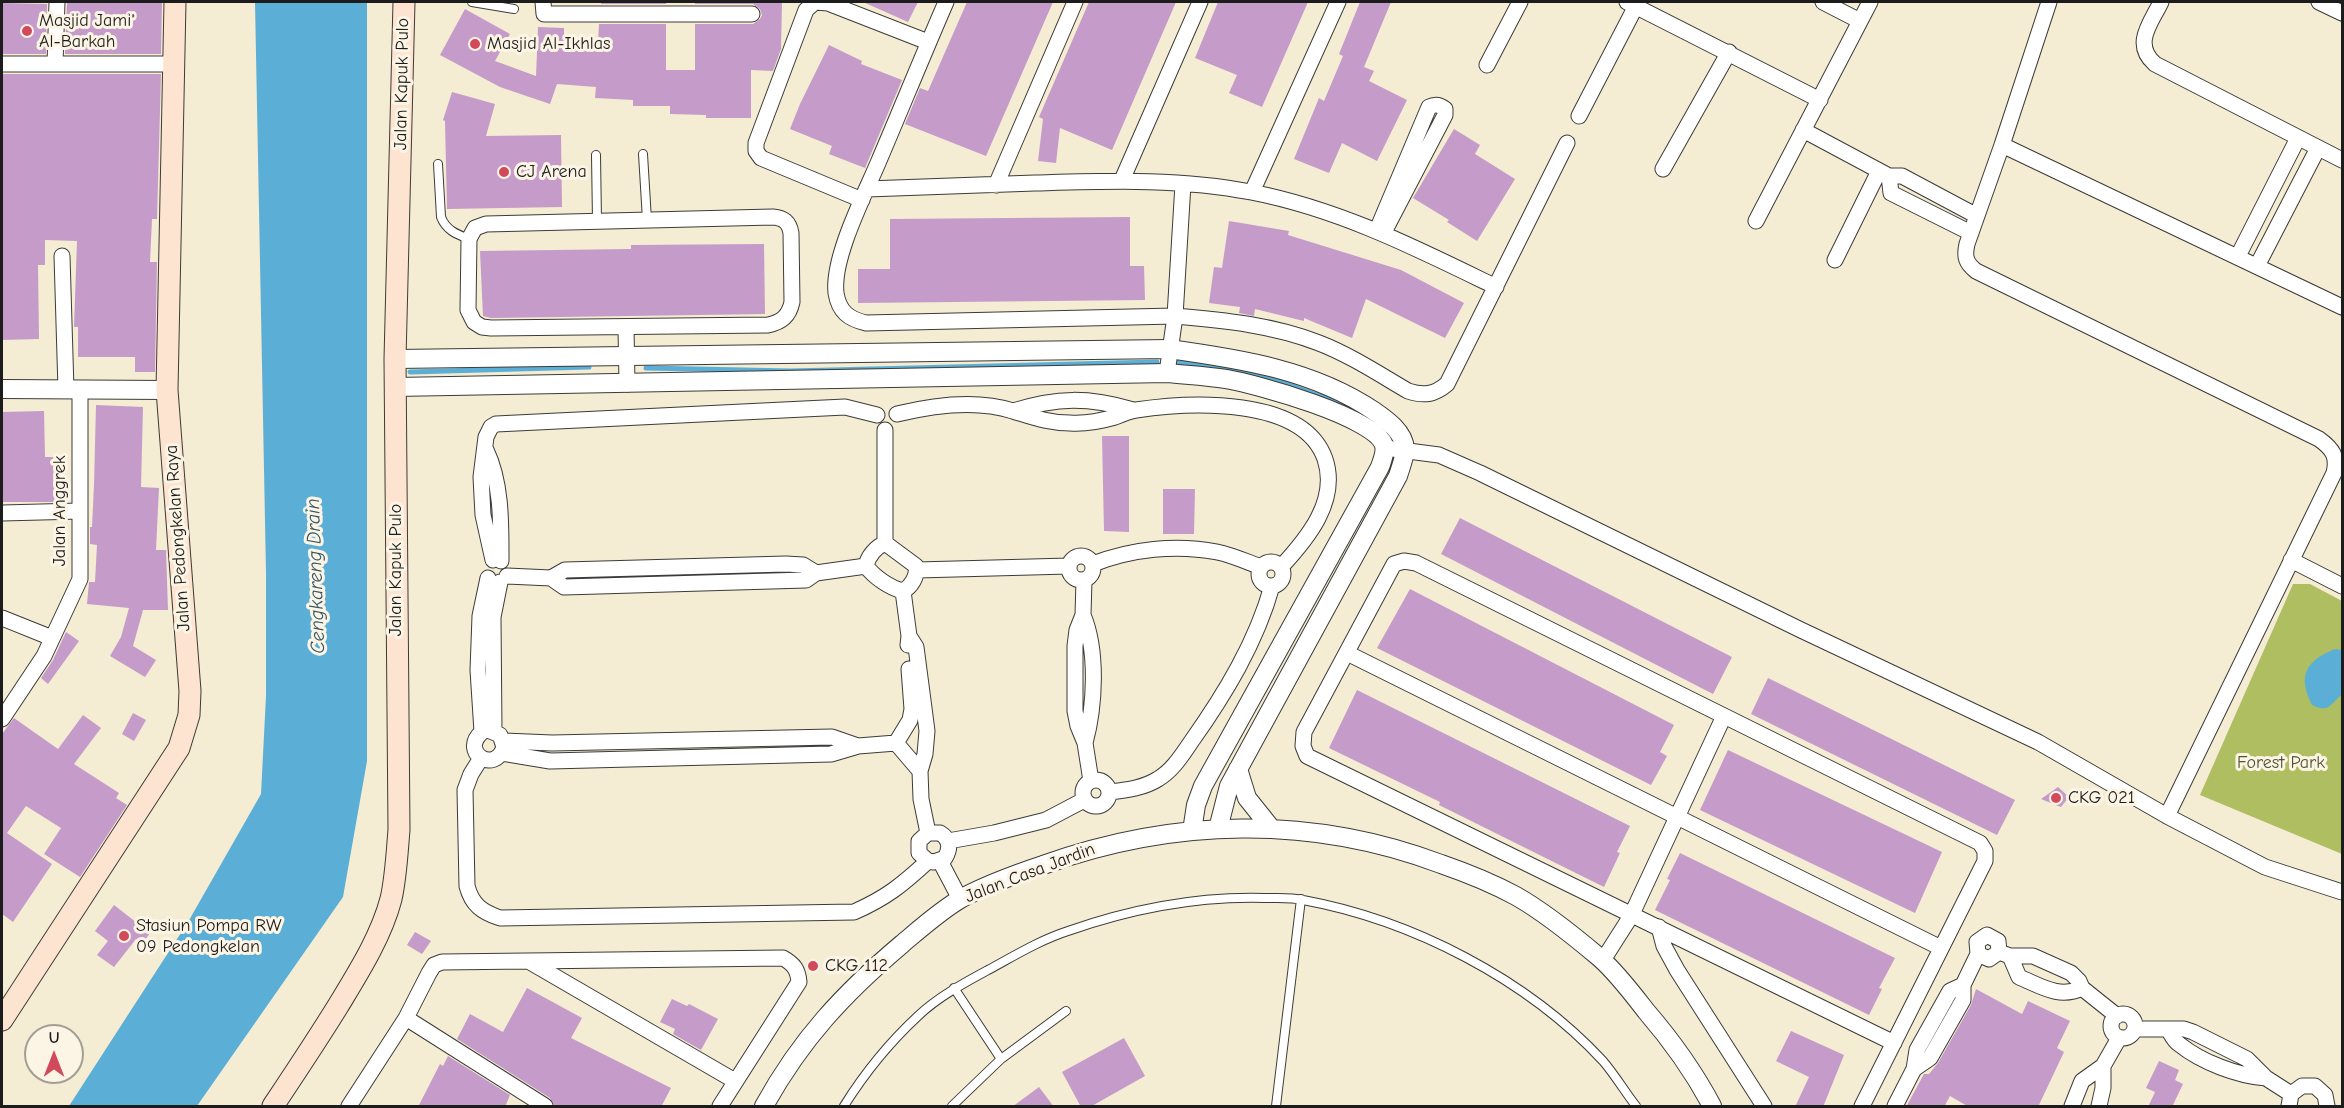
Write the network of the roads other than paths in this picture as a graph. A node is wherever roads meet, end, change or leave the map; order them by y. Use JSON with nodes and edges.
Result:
{"nodes":[{"id":1,"x":57,"y":2,"type":"edge"},
{"id":2,"x":175,"y":2,"type":"edge"},
{"id":3,"x":404,"y":2,"type":"edge"},
{"id":4,"x":472,"y":2,"type":"edge"},
{"id":5,"x":946,"y":2,"type":"edge"},
{"id":6,"x":1075,"y":2,"type":"edge"},
{"id":7,"x":1200,"y":2,"type":"edge"},
{"id":8,"x":1338,"y":2,"type":"edge"},
{"id":9,"x":1520,"y":2,"type":"edge"},
{"id":10,"x":1823,"y":2,"type":"edge"},
{"id":11,"x":1870,"y":2,"type":"edge"},
{"id":12,"x":2049,"y":2,"type":"edge"},
{"id":13,"x":2161,"y":2,"type":"edge"},
{"id":14,"x":2319,"y":2,"type":"edge"},
{"id":15,"x":1634,"y":3,"type":"edge"},
{"id":16,"x":543,"y":8,"type":"edge"},
{"id":17,"x":514,"y":9,"type":"dead end"},
{"id":18,"x":2343,"y":13,"type":"edge"},
{"id":19,"x":752,"y":14,"type":"dead end"},
{"id":20,"x":1860,"y":21,"type":"junction"},
{"id":21,"x":928,"y":42,"type":"junction"},
{"id":22,"x":1729,"y":52,"type":"junction"},
{"id":23,"x":2,"y":64,"type":"edge"},
{"id":24,"x":56,"y":64,"type":"junction"},
{"id":25,"x":173,"y":64,"type":"junction"},
{"id":26,"x":1487,"y":65,"type":"dead end"},
{"id":27,"x":1820,"y":100,"type":"junction"},
{"id":28,"x":1579,"y":116,"type":"dead end"},
{"id":29,"x":1803,"y":130,"type":"junction"},
{"id":30,"x":2298,"y":138,"type":"junction"},
{"id":31,"x":1567,"y":143,"type":"dead end"},
{"id":32,"x":2002,"y":145,"type":"junction"},
{"id":33,"x":2318,"y":148,"type":"junction"},
{"id":34,"x":644,"y":154,"type":"dead end"},
{"id":35,"x":596,"y":155,"type":"dead end"},
{"id":36,"x":2343,"y":160,"type":"edge"},
{"id":37,"x":438,"y":164,"type":"dead end"},
{"id":38,"x":1663,"y":169,"type":"dead end"},
{"id":39,"x":1884,"y":173,"type":"junction"},
{"id":40,"x":1122,"y":180,"type":"junction"},
{"id":41,"x":1183,"y":184,"type":"junction"},
{"id":42,"x":996,"y":185,"type":"junction"},
{"id":43,"x":1252,"y":192,"type":"junction"},
{"id":44,"x":865,"y":195,"type":"junction"},
{"id":45,"x":1977,"y":216,"type":"junction"},
{"id":46,"x":647,"y":220,"type":"junction"},
{"id":47,"x":597,"y":221,"type":"junction"},
{"id":48,"x":1756,"y":221,"type":"dead end"},
{"id":49,"x":1380,"y":231,"type":"junction"},
{"id":50,"x":1971,"y":233,"type":"junction"},
{"id":51,"x":469,"y":239,"type":"junction"},
{"id":52,"x":62,"y":256,"type":"dead end"},
{"id":53,"x":2238,"y":256,"type":"junction"},
{"id":54,"x":1835,"y":260,"type":"dead end"},
{"id":55,"x":2257,"y":266,"type":"junction"},
{"id":56,"x":1496,"y":287,"type":"junction"},
{"id":57,"x":2343,"y":307,"type":"edge"},
{"id":58,"x":1175,"y":316,"type":"junction"},
{"id":59,"x":626,"y":327,"type":"junction"},
{"id":60,"x":1169,"y":350,"type":"junction"},
{"id":61,"x":627,"y":357,"type":"junction"},
{"id":62,"x":395,"y":358,"type":"junction"},
{"id":63,"x":1167,"y":373,"type":"junction"},
{"id":64,"x":627,"y":384,"type":"junction"},
{"id":65,"x":395,"y":387,"type":"junction"},
{"id":66,"x":2,"y":389,"type":"edge"},
{"id":67,"x":73,"y":390,"type":"junction"},
{"id":68,"x":167,"y":390,"type":"junction"},
{"id":69,"x":1133,"y":410,"type":"junction"},
{"id":70,"x":1013,"y":411,"type":"junction"},
{"id":71,"x":897,"y":414,"type":"junction"},
{"id":72,"x":877,"y":415,"type":"junction"},
{"id":73,"x":885,"y":430,"type":"junction"},
{"id":74,"x":1385,"y":448,"type":"junction"},
{"id":75,"x":1405,"y":449,"type":"junction"},
{"id":76,"x":2338,"y":455,"type":"edge"},
{"id":77,"x":80,"y":511,"type":"junction"},
{"id":78,"x":2,"y":513,"type":"edge"},
{"id":79,"x":885,"y":543,"type":"junction"},
{"id":80,"x":2291,"y":560,"type":"junction"},
{"id":81,"x":1093,"y":564,"type":"junction"},
{"id":82,"x":866,"y":566,"type":"junction"},
{"id":83,"x":1070,"y":566,"type":"junction"},
{"id":84,"x":1261,"y":567,"type":"junction"},
{"id":85,"x":1281,"y":567,"type":"junction"},
{"id":86,"x":917,"y":570,"type":"junction"},
{"id":87,"x":498,"y":578,"type":"junction"},
{"id":88,"x":1084,"y":580,"type":"junction"},
{"id":89,"x":1272,"y":586,"type":"junction"},
{"id":90,"x":2343,"y":586,"type":"edge"},
{"id":91,"x":903,"y":591,"type":"junction"},
{"id":92,"x":2,"y":618,"type":"edge"},
{"id":93,"x":909,"y":636,"type":"junction"},
{"id":94,"x":52,"y":638,"type":"junction"},
{"id":95,"x":1347,"y":653,"type":"junction"},
{"id":96,"x":1724,"y":716,"type":"junction"},
{"id":97,"x":2,"y":719,"type":"edge"},
{"id":98,"x":496,"y":739,"type":"junction"},
{"id":99,"x":896,"y":743,"type":"junction"},
{"id":100,"x":481,"y":758,"type":"junction"},
{"id":101,"x":1238,"y":769,"type":"junction"},
{"id":102,"x":920,"y":771,"type":"junction"},
{"id":103,"x":1091,"y":781,"type":"junction"},
{"id":104,"x":1110,"y":792,"type":"junction"},
{"id":105,"x":1084,"y":800,"type":"junction"},
{"id":106,"x":1677,"y":815,"type":"junction"},
{"id":107,"x":2167,"y":816,"type":"junction"},
{"id":108,"x":1271,"y":828,"type":"junction"},
{"id":109,"x":1218,"y":829,"type":"junction"},
{"id":110,"x":1192,"y":831,"type":"junction"},
{"id":111,"x":928,"y":833,"type":"junction"},
{"id":112,"x":948,"y":841,"type":"junction"},
{"id":113,"x":934,"y":861,"type":"junction"},
{"id":114,"x":2343,"y":892,"type":"edge"},
{"id":115,"x":960,"y":899,"type":"junction"},
{"id":116,"x":1300,"y":899,"type":"junction"},
{"id":117,"x":1631,"y":916,"type":"junction"},
{"id":118,"x":1659,"y":927,"type":"junction"},
{"id":119,"x":1941,"y":948,"type":"junction"},
{"id":120,"x":2004,"y":954,"type":"junction"},
{"id":121,"x":1603,"y":960,"type":"junction"},
{"id":122,"x":528,"y":961,"type":"junction"},
{"id":123,"x":954,"y":988,"type":"junction"},
{"id":124,"x":2082,"y":988,"type":"junction"},
{"id":125,"x":1066,"y":1011,"type":"dead end"},
{"id":126,"x":2117,"y":1016,"type":"junction"},
{"id":127,"x":405,"y":1018,"type":"junction"},
{"id":128,"x":2,"y":1020,"type":"edge"},
{"id":129,"x":2136,"y":1029,"type":"junction"},
{"id":130,"x":2119,"y":1038,"type":"junction"},
{"id":131,"x":1894,"y":1043,"type":"junction"},
{"id":132,"x":1001,"y":1059,"type":"junction"},
{"id":133,"x":2103,"y":1066,"type":"junction"},
{"id":134,"x":735,"y":1081,"type":"junction"},
{"id":135,"x":2290,"y":1100,"type":"edge"},
{"id":136,"x":273,"y":1107,"type":"edge"},
{"id":137,"x":349,"y":1107,"type":"edge"},
{"id":138,"x":544,"y":1107,"type":"edge"},
{"id":139,"x":720,"y":1107,"type":"edge"},
{"id":140,"x":764,"y":1107,"type":"edge"},
{"id":141,"x":844,"y":1107,"type":"edge"},
{"id":142,"x":952,"y":1107,"type":"edge"},
{"id":143,"x":1276,"y":1107,"type":"edge"},
{"id":144,"x":1636,"y":1107,"type":"edge"},
{"id":145,"x":1712,"y":1107,"type":"edge"},
{"id":146,"x":1764,"y":1107,"type":"edge"},
{"id":147,"x":1862,"y":1107,"type":"edge"},
{"id":148,"x":1895,"y":1107,"type":"edge"},
{"id":149,"x":2072,"y":1107,"type":"edge"},
{"id":150,"x":2098,"y":1107,"type":"edge"},
{"id":151,"x":2327,"y":1107,"type":"edge"}],
"edges":[{"from":1,"to":24,"type":"street"},
{"from":2,"to":25,"type":"main road","name":"Jalan Pedongkelan Raya"},
{"from":3,"to":62,"type":"main road","name":"Jalan Kapuk Pulo"},
{"from":4,"to":17,"type":"lane"},
{"from":5,"to":21,"type":"street"},
{"from":6,"to":42,"type":"street"},
{"from":7,"to":40,"type":"street"},
{"from":8,"to":43,"type":"street"},
{"from":9,"to":26,"type":"street"},
{"from":10,"to":20,"type":"street"},
{"from":11,"to":20,"type":"street"},
{"from":12,"to":32,"type":"street"},
{"from":13,"to":30,"type":"street"},
{"from":14,"to":18,"type":"street"},
{"from":15,"to":22,"type":"street"},
{"from":15,"to":28,"type":"street"},
{"from":16,"to":19,"type":"street"},
{"from":20,"to":27,"type":"street"},
{"from":21,"to":44,"type":"street"},
{"from":21,"to":44,"type":"street"},
{"from":22,"to":27,"type":"street"},
{"from":22,"to":38,"type":"street"},
{"from":23,"to":24,"type":"street"},
{"from":24,"to":25,"type":"street"},
{"from":25,"to":68,"type":"main road","name":"Jalan Pedongkelan Raya"},
{"from":27,"to":29,"type":"street"},
{"from":29,"to":39,"type":"street"},
{"from":29,"to":48,"type":"street"},
{"from":30,"to":33,"type":"street"},
{"from":30,"to":53,"type":"street"},
{"from":31,"to":56,"type":"street"},
{"from":32,"to":45,"type":"street"},
{"from":32,"to":53,"type":"street"},
{"from":33,"to":36,"type":"street"},
{"from":33,"to":55,"type":"street"},
{"from":34,"to":46,"type":"lane"},
{"from":35,"to":47,"type":"lane"},
{"from":37,"to":51,"type":"lane"},
{"from":39,"to":45,"type":"street"},
{"from":39,"to":50,"type":"street"},
{"from":39,"to":54,"type":"street"},
{"from":40,"to":41,"type":"street"},
{"from":40,"to":42,"type":"street"},
{"from":41,"to":43,"type":"street"},
{"from":41,"to":58,"type":"street"},
{"from":42,"to":44,"type":"street"},
{"from":43,"to":49,"type":"street"},
{"from":44,"to":58,"type":"street"},
{"from":45,"to":50,"type":"street"},
{"from":46,"to":47,"type":"street"},
{"from":46,"to":59,"type":"street"},
{"from":47,"to":51,"type":"street"},
{"from":49,"to":49,"type":"street"},
{"from":49,"to":56,"type":"street"},
{"from":50,"to":76,"type":"street"},
{"from":51,"to":59,"type":"street"},
{"from":52,"to":67,"type":"street","name":"Jalan Anggrek"},
{"from":53,"to":55,"type":"street"},
{"from":55,"to":57,"type":"street"},
{"from":56,"to":58,"type":"street"},
{"from":58,"to":60,"type":"street"},
{"from":59,"to":61,"type":"street"},
{"from":60,"to":61,"type":"street"},
{"from":60,"to":63,"type":"street"},
{"from":60,"to":75,"type":"street"},
{"from":61,"to":62,"type":"street"},
{"from":61,"to":64,"type":"street"},
{"from":62,"to":65,"type":"main road","name":"Jalan Kapuk Pulo"},
{"from":63,"to":64,"type":"street"},
{"from":63,"to":74,"type":"street"},
{"from":64,"to":65,"type":"street"},
{"from":65,"to":136,"type":"main road","name":"Jalan Kapuk Pulo"},
{"from":66,"to":67,"type":"street"},
{"from":67,"to":68,"type":"street"},
{"from":67,"to":77,"type":"street","name":"Jalan Anggrek"},
{"from":68,"to":128,"type":"main road","name":"Jalan Pedongkelan Raya"},
{"from":69,"to":70,"type":"street"},
{"from":69,"to":70,"type":"street"},
{"from":69,"to":85,"type":"street"},
{"from":70,"to":71,"type":"street"},
{"from":71,"to":72,"type":"street"},
{"from":71,"to":73,"type":"street"},
{"from":72,"to":73,"type":"street"},
{"from":72,"to":87,"type":"street"},
{"from":73,"to":79,"type":"street"},
{"from":74,"to":75,"type":"street"},
{"from":74,"to":110,"type":"street"},
{"from":75,"to":101,"type":"street"},
{"from":75,"to":107,"type":"street"},
{"from":76,"to":80,"type":"street"},
{"from":77,"to":78,"type":"street"},
{"from":77,"to":94,"type":"street","name":"Jalan Anggrek"},
{"from":79,"to":82,"type":"street"},
{"from":79,"to":86,"type":"street"},
{"from":80,"to":90,"type":"street"},
{"from":80,"to":107,"type":"street"},
{"from":81,"to":83,"type":"street"},
{"from":81,"to":84,"type":"street"},
{"from":81,"to":88,"type":"street"},
{"from":82,"to":87,"type":"street"},
{"from":82,"to":91,"type":"street"},
{"from":83,"to":86,"type":"street"},
{"from":83,"to":88,"type":"street"},
{"from":84,"to":85,"type":"street"},
{"from":84,"to":89,"type":"street"},
{"from":85,"to":89,"type":"street"},
{"from":86,"to":91,"type":"street"},
{"from":87,"to":98,"type":"street"},
{"from":88,"to":103,"type":"street"},
{"from":89,"to":104,"type":"street"},
{"from":91,"to":93,"type":"street"},
{"from":92,"to":94,"type":"street"},
{"from":93,"to":99,"type":"street"},
{"from":93,"to":102,"type":"street"},
{"from":94,"to":97,"type":"street","name":"Jalan Anggrek"},
{"from":95,"to":96,"type":"street"},
{"from":95,"to":106,"type":"street"},
{"from":95,"to":117,"type":"street"},
{"from":96,"to":106,"type":"street"},
{"from":96,"to":119,"type":"street"},
{"from":98,"to":99,"type":"street"},
{"from":98,"to":100,"type":"street"},
{"from":98,"to":100,"type":"street"},
{"from":99,"to":102,"type":"street"},
{"from":100,"to":113,"type":"street"},
{"from":101,"to":108,"type":"street"},
{"from":101,"to":109,"type":"street"},
{"from":102,"to":111,"type":"street"},
{"from":103,"to":104,"type":"street"},
{"from":103,"to":105,"type":"street"},
{"from":104,"to":105,"type":"street"},
{"from":105,"to":112,"type":"street"},
{"from":106,"to":117,"type":"street"},
{"from":106,"to":119,"type":"street"},
{"from":107,"to":114,"type":"street"},
{"from":108,"to":109,"type":"street","name":"Jalan Casa Jardin"},
{"from":108,"to":121,"type":"street","name":"Jalan Casa Jardin"},
{"from":109,"to":110,"type":"street","name":"Jalan Casa Jardin"},
{"from":110,"to":115,"type":"street","name":"Jalan Casa Jardin"},
{"from":111,"to":112,"type":"street"},
{"from":111,"to":113,"type":"street"},
{"from":112,"to":113,"type":"street"},
{"from":113,"to":115,"type":"street"},
{"from":115,"to":140,"type":"street","name":"Jalan Casa Jardin"},
{"from":116,"to":123,"type":"lane"},
{"from":116,"to":143,"type":"lane"},
{"from":116,"to":144,"type":"lane"},
{"from":117,"to":118,"type":"street"},
{"from":117,"to":121,"type":"street"},
{"from":118,"to":131,"type":"street"},
{"from":118,"to":146,"type":"street"},
{"from":119,"to":131,"type":"street"},
{"from":120,"to":124,"type":"street"},
{"from":120,"to":124,"type":"street"},
{"from":120,"to":148,"type":"street"},
{"from":121,"to":145,"type":"street","name":"Jalan Casa Jardin"},
{"from":122,"to":127,"type":"street"},
{"from":122,"to":134,"type":"street"},
{"from":122,"to":134,"type":"street"},
{"from":123,"to":132,"type":"lane"},
{"from":123,"to":141,"type":"lane"},
{"from":124,"to":126,"type":"street"},
{"from":125,"to":132,"type":"lane"},
{"from":126,"to":129,"type":"street"},
{"from":126,"to":130,"type":"street"},
{"from":127,"to":137,"type":"street"},
{"from":127,"to":138,"type":"street"},
{"from":129,"to":130,"type":"street"},
{"from":129,"to":135,"type":"street"},
{"from":130,"to":133,"type":"street"},
{"from":131,"to":147,"type":"street"},
{"from":132,"to":142,"type":"lane"},
{"from":133,"to":149,"type":"street"},
{"from":133,"to":150,"type":"street"},
{"from":134,"to":139,"type":"street"},
{"from":135,"to":151,"type":"street"}]}
